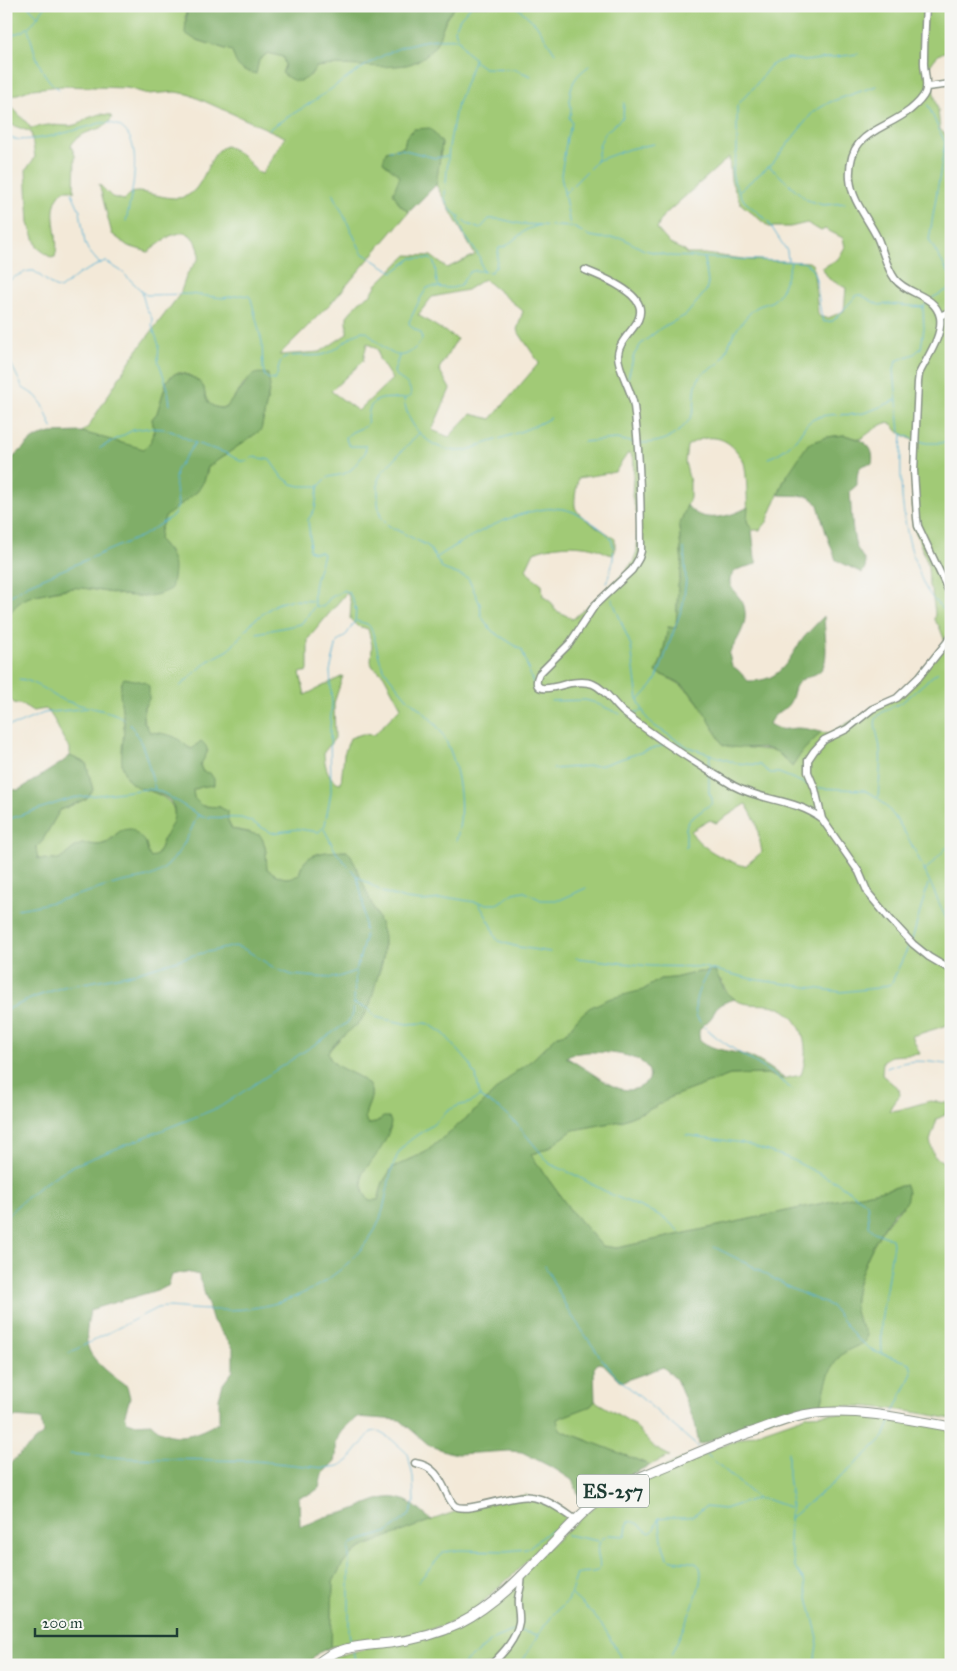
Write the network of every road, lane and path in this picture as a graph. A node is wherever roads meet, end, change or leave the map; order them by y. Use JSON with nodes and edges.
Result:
{"nodes":[{"id":1,"x":926,"y":6,"type":"edge"},
{"id":2,"x":951,"y":84,"type":"edge"},
{"id":3,"x":927,"y":87,"type":"junction"},
{"id":4,"x":585,"y":270,"type":"dead end"},
{"id":5,"x":951,"y":312,"type":"edge"},
{"id":6,"x":940,"y":316,"type":"junction"},
{"id":7,"x":951,"y":596,"type":"edge"},
{"id":8,"x":951,"y":637,"type":"edge"},
{"id":9,"x":822,"y":819,"type":"junction"},
{"id":10,"x":951,"y":970,"type":"edge"},
{"id":11,"x":951,"y":1427,"type":"edge"},
{"id":12,"x":415,"y":1463,"type":"dead end"},
{"id":13,"x":576,"y":1520,"type":"junction"},
{"id":14,"x":521,"y":1575,"type":"junction"},
{"id":15,"x":316,"y":1665,"type":"edge"},
{"id":16,"x":491,"y":1665,"type":"edge"}],
"edges":[{"from":1,"to":3,"type":"street"},
{"from":2,"to":3,"type":"street"},
{"from":3,"to":6,"type":"street"},
{"from":4,"to":9,"type":"street"},
{"from":5,"to":6,"type":"street"},
{"from":6,"to":7,"type":"street"},
{"from":8,"to":9,"type":"street"},
{"from":9,"to":10,"type":"street"},
{"from":11,"to":13,"type":"main road","number":"ES-257"},
{"from":12,"to":13,"type":"street"},
{"from":13,"to":14,"type":"main road","number":"ES-257"},
{"from":14,"to":15,"type":"main road","number":"ES-257"},
{"from":14,"to":16,"type":"street"}]}
